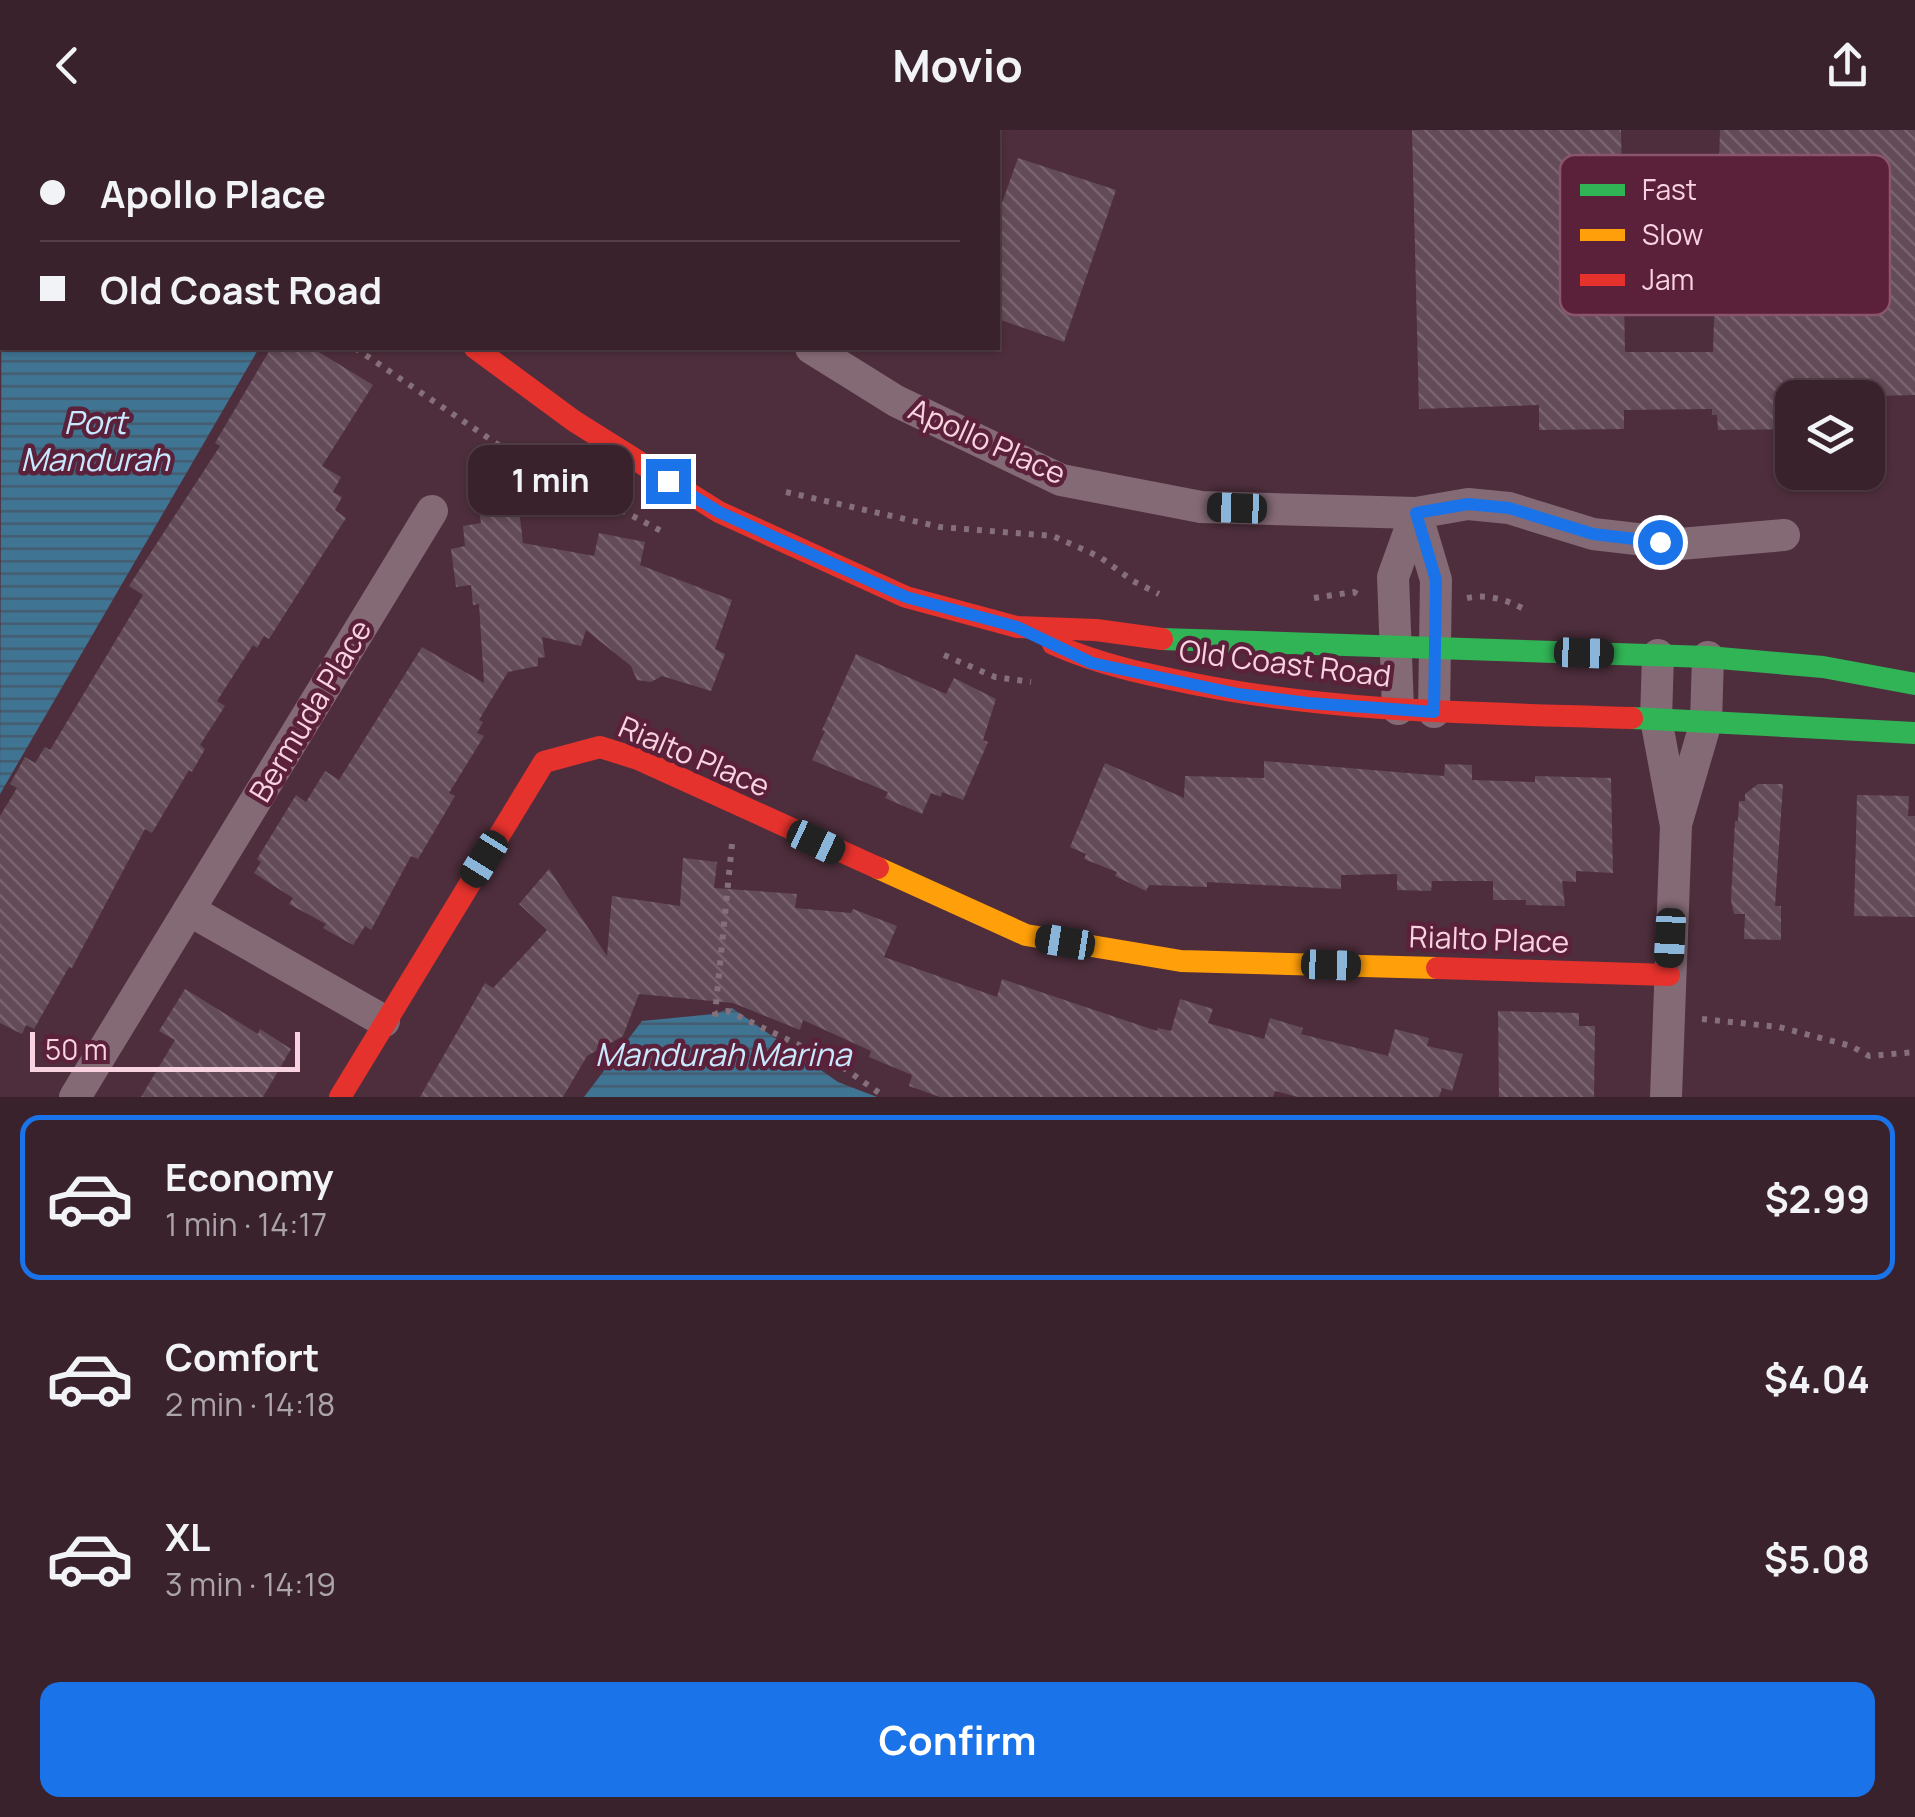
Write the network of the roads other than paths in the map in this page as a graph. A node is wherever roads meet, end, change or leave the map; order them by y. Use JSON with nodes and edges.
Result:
{"nodes":[{"id":1,"x":478,"y":350,"type":"edge"},
{"id":2,"x":814,"y":350,"type":"edge"},
{"id":3,"x":432,"y":511,"type":"dead end"},
{"id":4,"x":1416,"y":513,"type":"junction"},
{"id":5,"x":1784,"y":535,"type":"dead end"},
{"id":6,"x":1017,"y":627,"type":"junction"},
{"id":7,"x":1398,"y":648,"type":"junction"},
{"id":8,"x":1436,"y":648,"type":"junction"},
{"id":9,"x":1658,"y":655,"type":"junction"},
{"id":10,"x":1708,"y":657,"type":"junction"},
{"id":11,"x":1915,"y":684,"type":"edge"},
{"id":12,"x":1398,"y":709,"type":"junction"},
{"id":13,"x":1434,"y":712,"type":"junction"},
{"id":14,"x":1656,"y":719,"type":"junction"},
{"id":15,"x":1706,"y":722,"type":"junction"},
{"id":16,"x":1915,"y":733,"type":"edge"},
{"id":17,"x":1676,"y":826,"type":"junction"},
{"id":18,"x":189,"y":910,"type":"junction"},
{"id":19,"x":1669,"y":975,"type":"junction"},
{"id":20,"x":384,"y":1021,"type":"junction"},
{"id":21,"x":75,"y":1097,"type":"edge"},
{"id":22,"x":340,"y":1097,"type":"edge"},
{"id":23,"x":1666,"y":1097,"type":"edge"}],
"edges":[{"from":1,"to":6,"type":"main road","name":"Old Coast Road"},
{"from":2,"to":4,"type":"street","name":"Apollo Place"},
{"from":3,"to":18,"type":"street","name":"Bermuda Place"},
{"from":4,"to":5,"type":"street","name":"Apollo Place"},
{"from":4,"to":7,"type":"street"},
{"from":4,"to":8,"type":"street"},
{"from":6,"to":7,"type":"main road","name":"Old Coast Road"},
{"from":6,"to":12,"type":"main road","name":"Old Coast Road"},
{"from":7,"to":8,"type":"main road","name":"Old Coast Road"},
{"from":7,"to":12,"type":"street"},
{"from":8,"to":9,"type":"main road","name":"Old Coast Road"},
{"from":8,"to":13,"type":"street"},
{"from":9,"to":10,"type":"main road","name":"Old Coast Road"},
{"from":9,"to":14,"type":"street"},
{"from":10,"to":11,"type":"main road","name":"Old Coast Road"},
{"from":10,"to":15,"type":"street"},
{"from":12,"to":13,"type":"main road","name":"Old Coast Road"},
{"from":13,"to":14,"type":"main road","name":"Old Coast Road"},
{"from":14,"to":15,"type":"main road","name":"Old Coast Road"},
{"from":14,"to":17,"type":"street"},
{"from":15,"to":16,"type":"main road","name":"Old Coast Road"},
{"from":15,"to":17,"type":"street"},
{"from":17,"to":19,"type":"street"},
{"from":18,"to":20,"type":"street"},
{"from":18,"to":21,"type":"street","name":"Bermuda Place"},
{"from":19,"to":20,"type":"main road","name":"Rialto Place"},
{"from":19,"to":23,"type":"street"},
{"from":20,"to":22,"type":"main road","name":"Rialto Place"}]}
